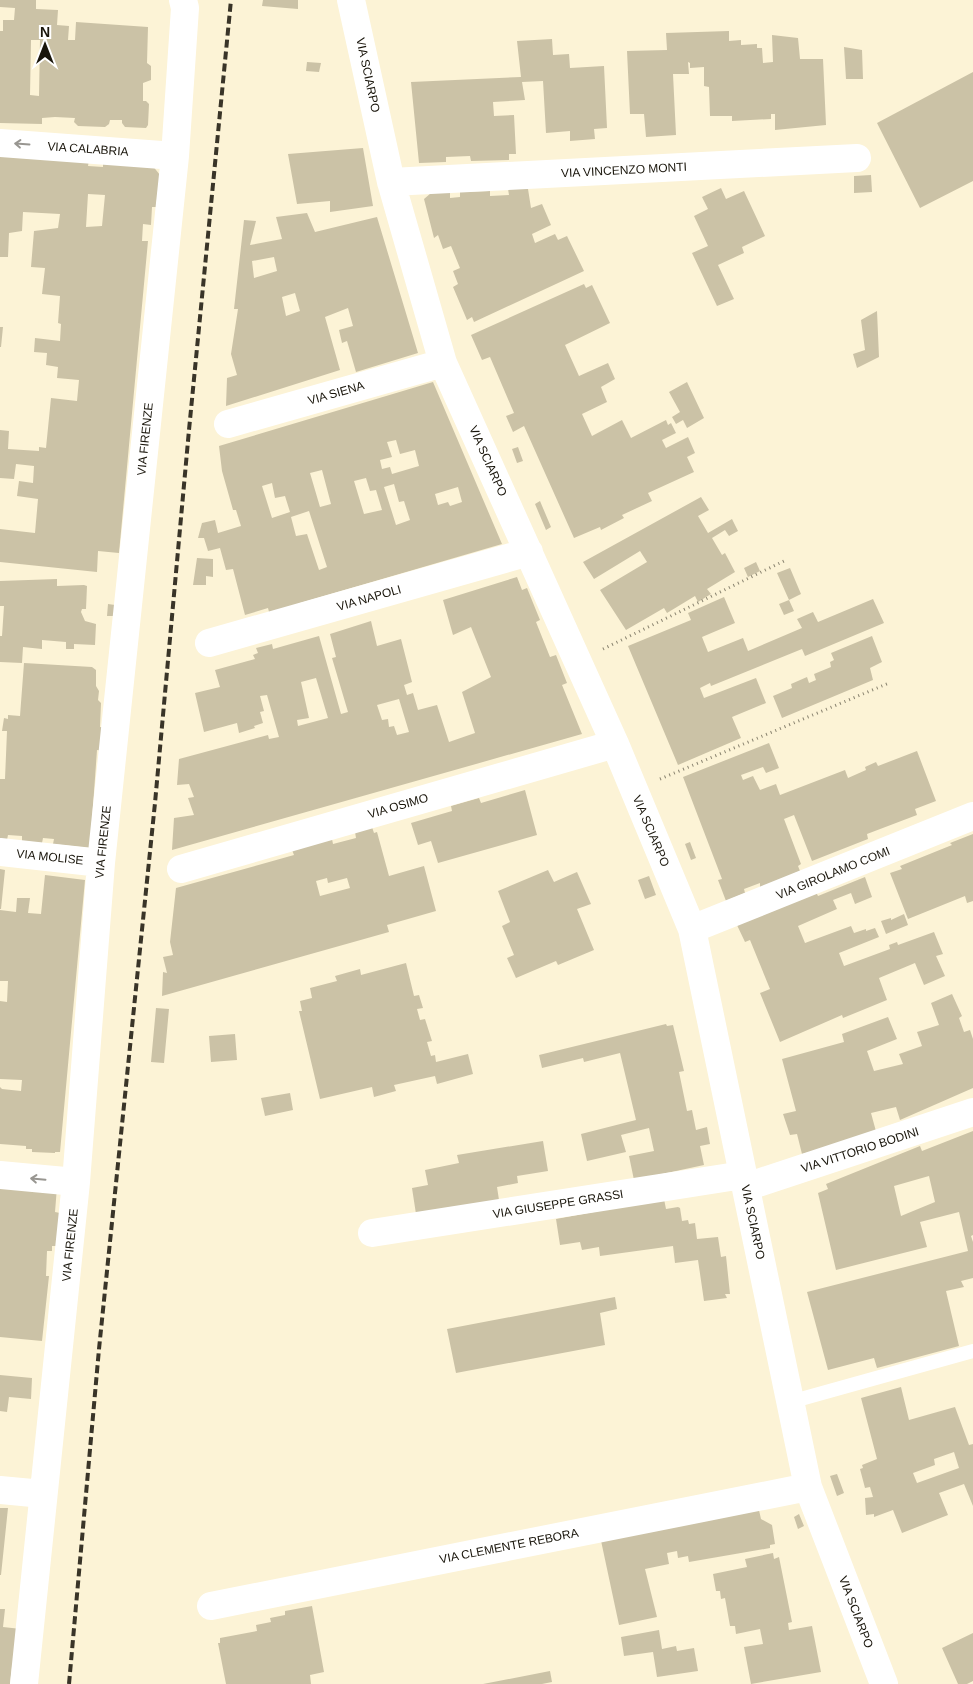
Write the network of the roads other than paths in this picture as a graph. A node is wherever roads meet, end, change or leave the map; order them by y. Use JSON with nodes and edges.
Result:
{"nodes":[{"id":1,"x":182,"y":0,"type":"edge"},
{"id":2,"x":351,"y":0,"type":"edge"},
{"id":3,"x":0,"y":143,"type":"edge"},
{"id":4,"x":175,"y":156,"type":"junction"},
{"id":5,"x":857,"y":158,"type":"dead end"},
{"id":6,"x":391,"y":182,"type":"junction"},
{"id":7,"x":443,"y":363,"type":"junction"},
{"id":8,"x":228,"y":424,"type":"dead end"},
{"id":9,"x":529,"y":552,"type":"junction"},
{"id":10,"x":209,"y":643,"type":"dead end"},
{"id":11,"x":615,"y":744,"type":"junction"},
{"id":12,"x":973,"y":816,"type":"edge"},
{"id":13,"x":0,"y":852,"type":"edge"},
{"id":14,"x":101,"y":863,"type":"junction"},
{"id":15,"x":181,"y":869,"type":"dead end"},
{"id":16,"x":692,"y":929,"type":"junction"},
{"id":17,"x":973,"y":1112,"type":"edge"},
{"id":18,"x":0,"y":1175,"type":"edge"},
{"id":19,"x":745,"y":1181,"type":"junction"},
{"id":20,"x":76,"y":1182,"type":"junction"},
{"id":21,"x":372,"y":1234,"type":"dead end"},
{"id":22,"x":973,"y":1351,"type":"edge"},
{"id":23,"x":790,"y":1402,"type":"junction"},
{"id":24,"x":808,"y":1486,"type":"junction"},
{"id":25,"x":0,"y":1490,"type":"edge"},
{"id":26,"x":43,"y":1494,"type":"junction"},
{"id":27,"x":211,"y":1606,"type":"dead end"},
{"id":28,"x":24,"y":1684,"type":"edge"},
{"id":29,"x":884,"y":1684,"type":"edge"}],
"edges":[{"from":1,"to":4,"type":"street","name":"VIA FIRENZE"},
{"from":2,"to":6,"type":"street","name":"VIA SCIARPO"},
{"from":4,"to":3,"type":"street","name":"VIA CALABRIA","one_way":true},
{"from":4,"to":14,"type":"street","name":"VIA FIRENZE"},
{"from":5,"to":6,"type":"street","name":"VIA VINCENZO MONTI"},
{"from":6,"to":7,"type":"street","name":"VIA SCIARPO"},
{"from":7,"to":8,"type":"street","name":"VIA SIENA"},
{"from":7,"to":9,"type":"street","name":"VIA SCIARPO"},
{"from":9,"to":10,"type":"street","name":"VIA NAPOLI"},
{"from":9,"to":11,"type":"street","name":"VIA SCIARPO"},
{"from":11,"to":15,"type":"street","name":"VIA OSIMO"},
{"from":11,"to":16,"type":"street","name":"VIA SCIARPO"},
{"from":12,"to":16,"type":"street","name":"VIA GIROLAMO COMI"},
{"from":13,"to":14,"type":"street","name":"VIA MOLISE"},
{"from":14,"to":20,"type":"street","name":"VIA FIRENZE"},
{"from":16,"to":19,"type":"street","name":"VIA SCIARPO"},
{"from":17,"to":19,"type":"street","name":"VIA VITTORIO BODINI"},
{"from":20,"to":18,"type":"street","one_way":true},
{"from":19,"to":21,"type":"street","name":"VIA GIUSEPPE GRASSI"},
{"from":19,"to":23,"type":"street","name":"VIA SCIARPO"},
{"from":20,"to":26,"type":"street","name":"VIA FIRENZE"},
{"from":22,"to":23,"type":"lane"},
{"from":23,"to":24,"type":"street","name":"VIA SCIARPO"},
{"from":24,"to":27,"type":"street","name":"VIA CLEMENTE REBORA"},
{"from":24,"to":29,"type":"street","name":"VIA SCIARPO"},
{"from":25,"to":26,"type":"street"},
{"from":26,"to":28,"type":"street","name":"VIA FIRENZE"}]}
